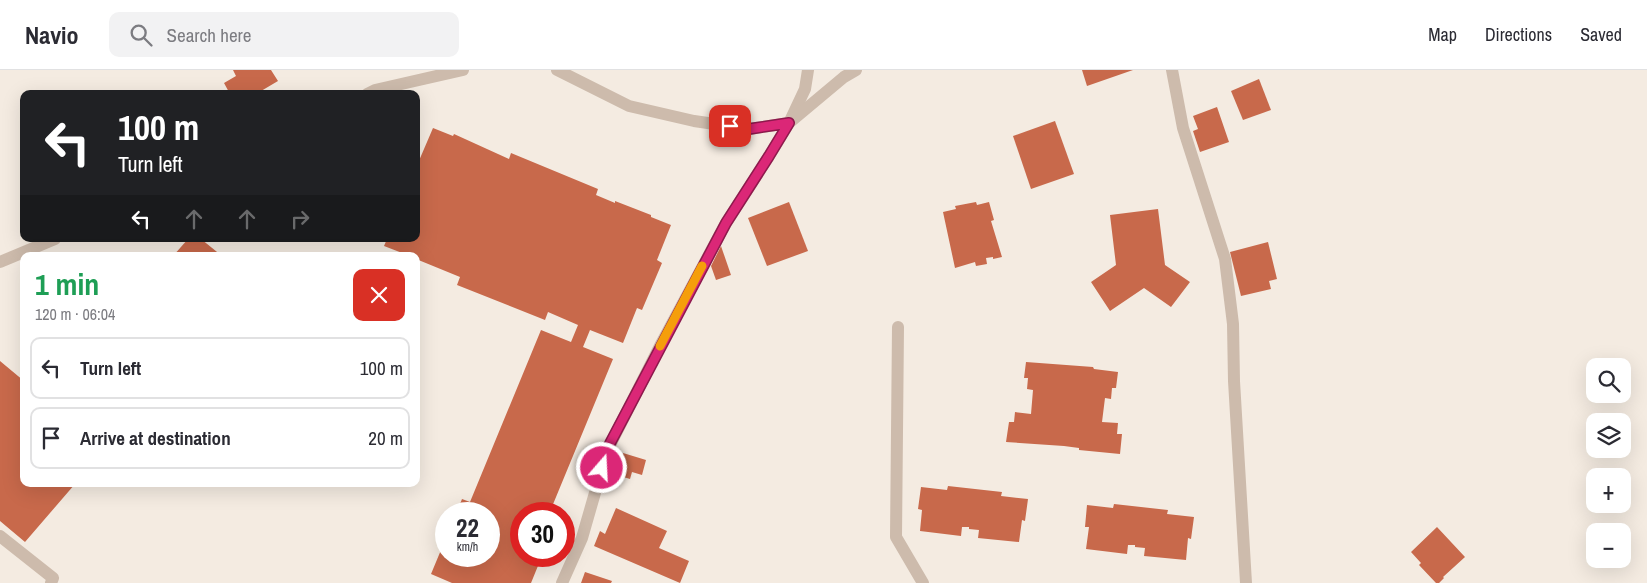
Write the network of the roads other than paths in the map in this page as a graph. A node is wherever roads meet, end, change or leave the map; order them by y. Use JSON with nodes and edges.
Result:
{"nodes":[{"id":1,"x":463,"y":70,"type":"edge"},
{"id":2,"x":557,"y":70,"type":"edge"},
{"id":3,"x":808,"y":70,"type":"edge"},
{"id":4,"x":856,"y":70,"type":"edge"},
{"id":5,"x":1172,"y":70,"type":"edge"},
{"id":6,"x":375,"y":90,"type":"edge"},
{"id":7,"x":789,"y":123,"type":"junction"},
{"id":8,"x":48,"y":242,"type":"edge"},
{"id":9,"x":24,"y":252,"type":"edge"},
{"id":10,"x":20,"y":254,"type":"edge"},
{"id":11,"x":0,"y":262,"type":"edge"},
{"id":12,"x":898,"y":327,"type":"dead end"},
{"id":13,"x":0,"y":536,"type":"edge"},
{"id":14,"x":51,"y":583,"type":"edge"},
{"id":15,"x":562,"y":583,"type":"edge"},
{"id":16,"x":923,"y":583,"type":"edge"},
{"id":17,"x":1246,"y":583,"type":"edge"}],
"edges":[{"from":1,"to":6,"type":"street"},
{"from":2,"to":7,"type":"street"},
{"from":3,"to":7,"type":"street"},
{"from":4,"to":7,"type":"street"},
{"from":5,"to":17,"type":"street"},
{"from":7,"to":15,"type":"street"},
{"from":8,"to":9,"type":"street"},
{"from":10,"to":11,"type":"street"},
{"from":12,"to":16,"type":"street"},
{"from":13,"to":14,"type":"street"}]}
